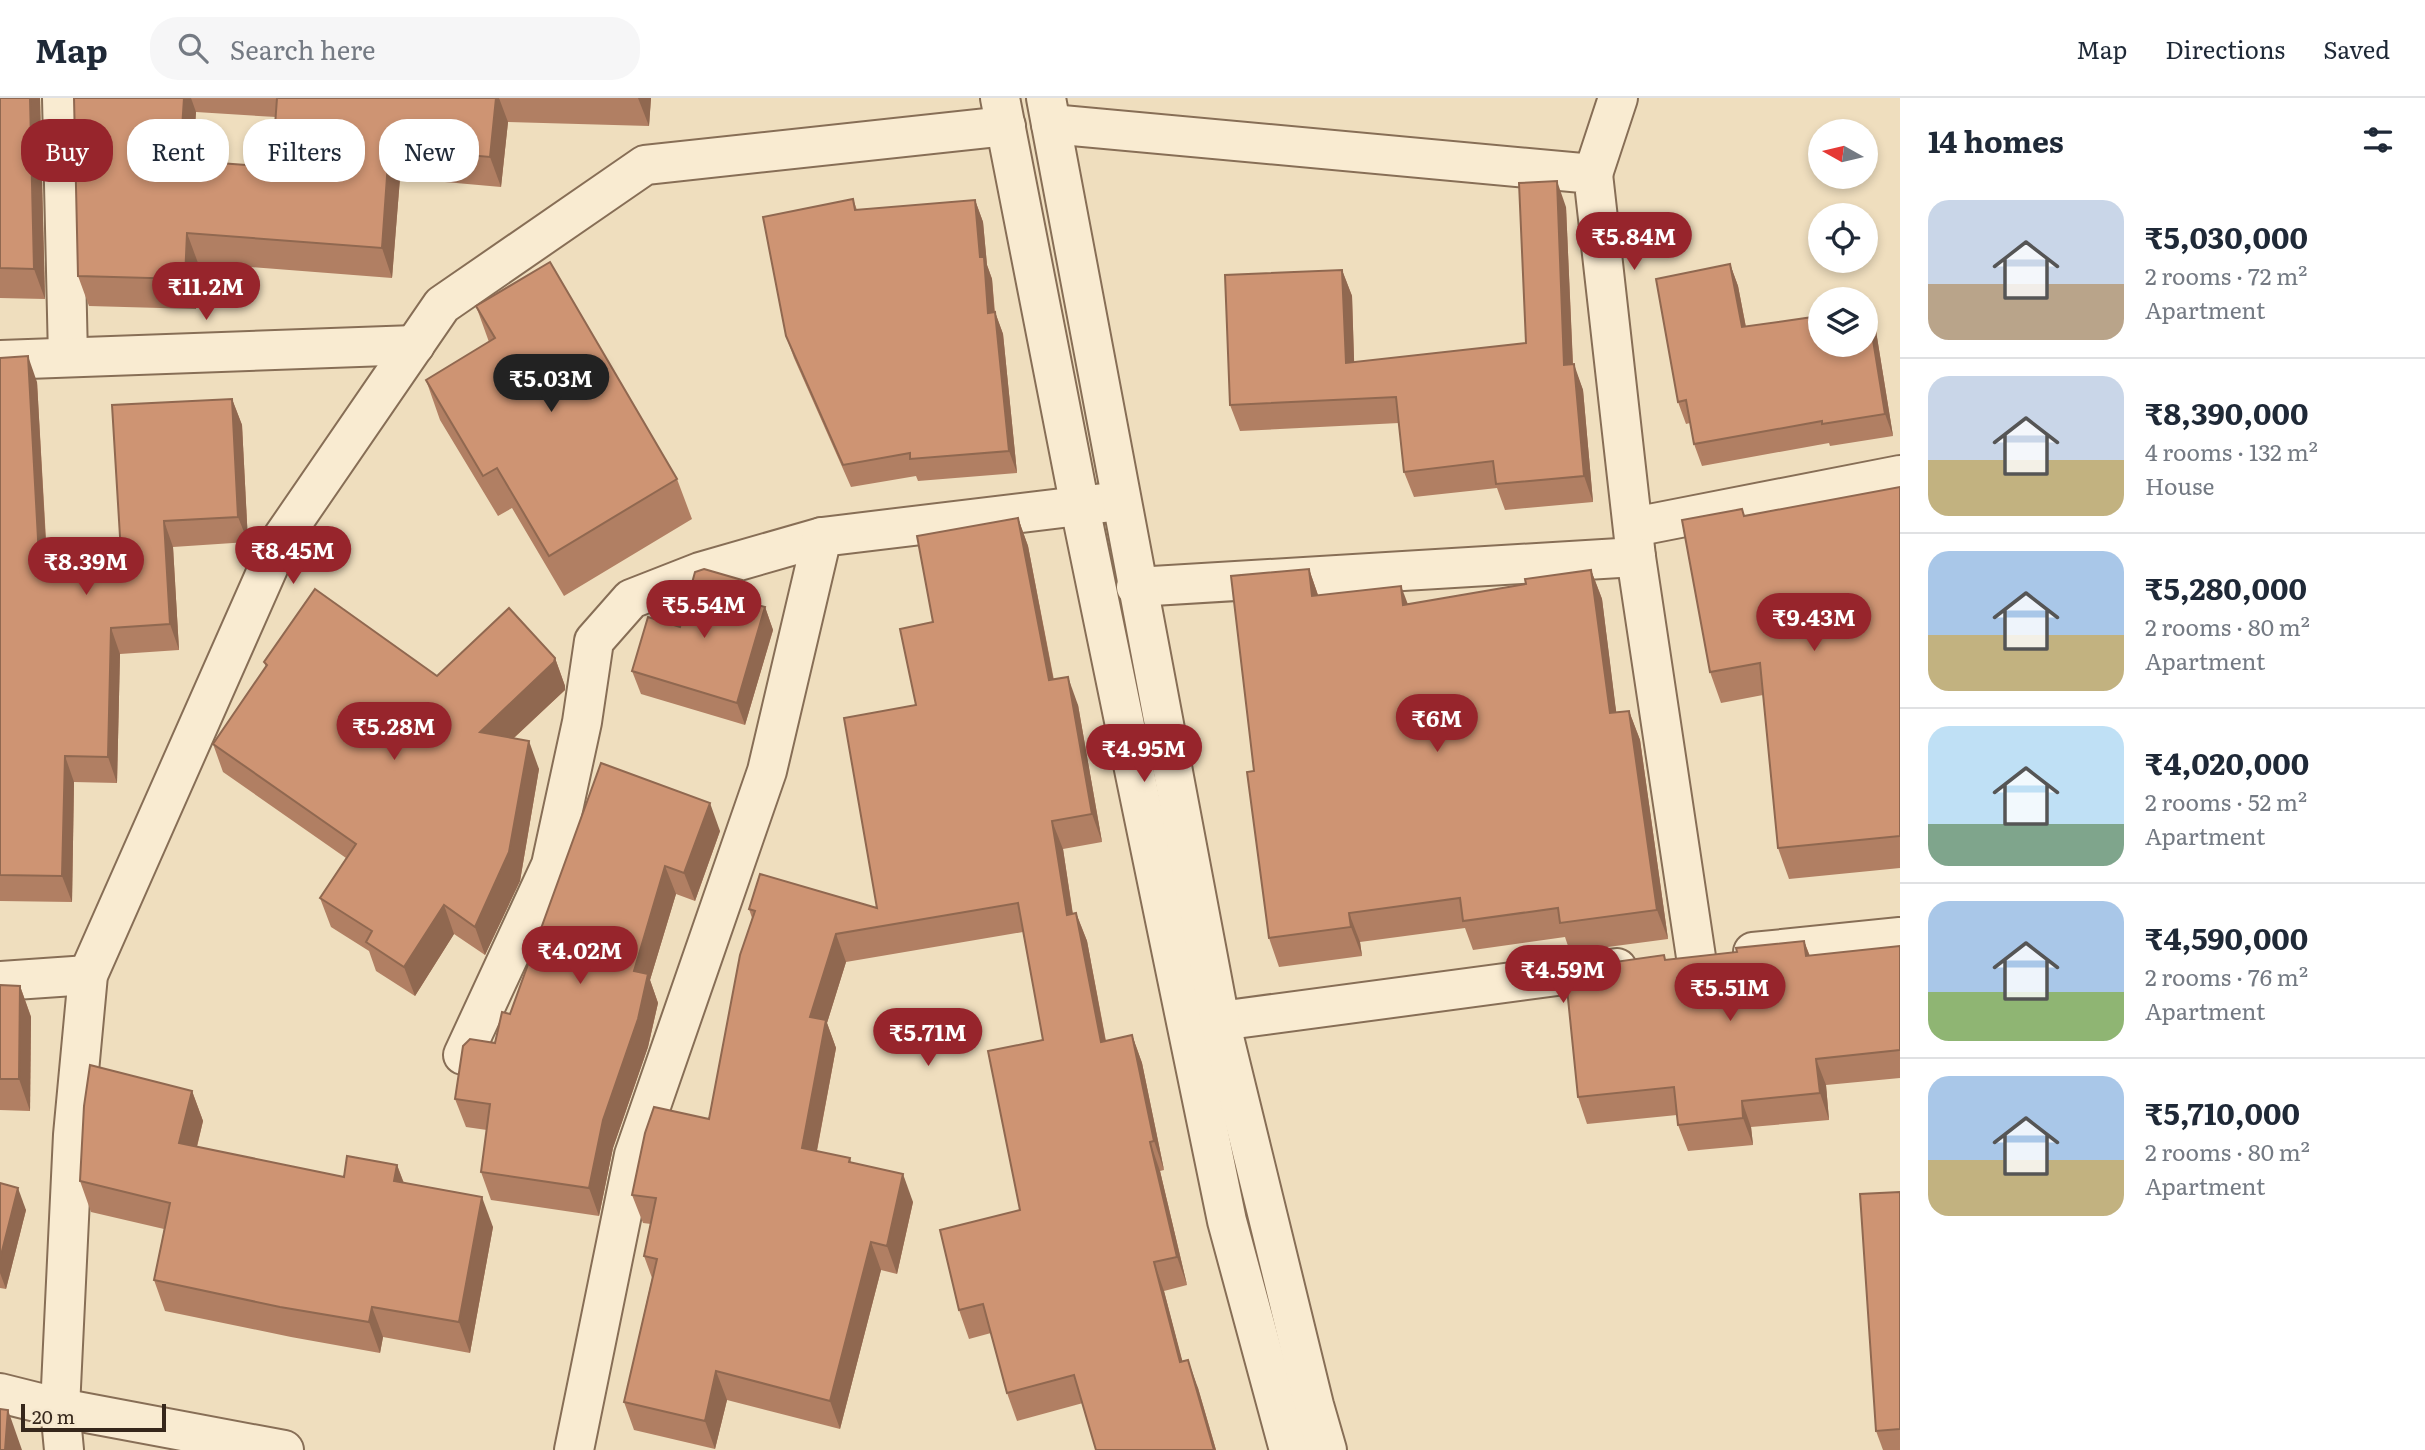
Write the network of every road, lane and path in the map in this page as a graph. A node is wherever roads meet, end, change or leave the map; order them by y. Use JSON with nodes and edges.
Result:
{"nodes":[{"id":1,"x":62,"y":98,"type":"edge"},
{"id":2,"x":1618,"y":98,"type":"edge"},
{"id":3,"x":1048,"y":111,"type":"edge"},
{"id":4,"x":1003,"y":112,"type":"edge"},
{"id":5,"x":1593,"y":174,"type":"junction"},
{"id":6,"x":415,"y":345,"type":"junction"},
{"id":7,"x":68,"y":357,"type":"junction"},
{"id":8,"x":0,"y":360,"type":"edge"},
{"id":9,"x":1900,"y":475,"type":"edge"},
{"id":10,"x":1120,"y":500,"type":"junction"},
{"id":11,"x":1080,"y":507,"type":"junction"},
{"id":12,"x":822,"y":537,"type":"junction"},
{"id":13,"x":1635,"y":542,"type":"junction"},
{"id":14,"x":1136,"y":587,"type":"junction"},
{"id":15,"x":1900,"y":937,"type":"edge"},
{"id":16,"x":1696,"y":957,"type":"junction"},
{"id":17,"x":88,"y":975,"type":"junction"},
{"id":18,"x":0,"y":981,"type":"edge"},
{"id":19,"x":1220,"y":1021,"type":"junction"},
{"id":20,"x":463,"y":1055,"type":"edge"},
{"id":21,"x":0,"y":1393,"type":"edge"},
{"id":22,"x":60,"y":1408,"type":"junction"},
{"id":23,"x":64,"y":1450,"type":"edge"},
{"id":24,"x":284,"y":1450,"type":"edge"},
{"id":25,"x":573,"y":1450,"type":"edge"},
{"id":26,"x":1289,"y":1450,"type":"edge"},
{"id":27,"x":1327,"y":1450,"type":"edge"}],
"edges":[{"from":1,"to":7,"type":"street"},
{"from":2,"to":5,"type":"street"},
{"from":3,"to":5,"type":"street"},
{"from":3,"to":10,"type":"street"},
{"from":4,"to":6,"type":"street"},
{"from":4,"to":11,"type":"street"},
{"from":5,"to":13,"type":"street"},
{"from":6,"to":7,"type":"street"},
{"from":6,"to":17,"type":"street"},
{"from":7,"to":8,"type":"street"},
{"from":9,"to":13,"type":"street"},
{"from":10,"to":11,"type":"street"},
{"from":10,"to":14,"type":"street"},
{"from":11,"to":12,"type":"street"},
{"from":11,"to":26,"type":"street"},
{"from":12,"to":20,"type":"street"},
{"from":12,"to":25,"type":"street"},
{"from":13,"to":14,"type":"street"},
{"from":13,"to":16,"type":"street"},
{"from":14,"to":19,"type":"street"},
{"from":15,"to":16,"type":"street"},
{"from":16,"to":19,"type":"street"},
{"from":17,"to":18,"type":"street"},
{"from":17,"to":22,"type":"street"},
{"from":19,"to":27,"type":"street"},
{"from":21,"to":22,"type":"street"},
{"from":22,"to":23,"type":"street"},
{"from":22,"to":24,"type":"street"}]}
